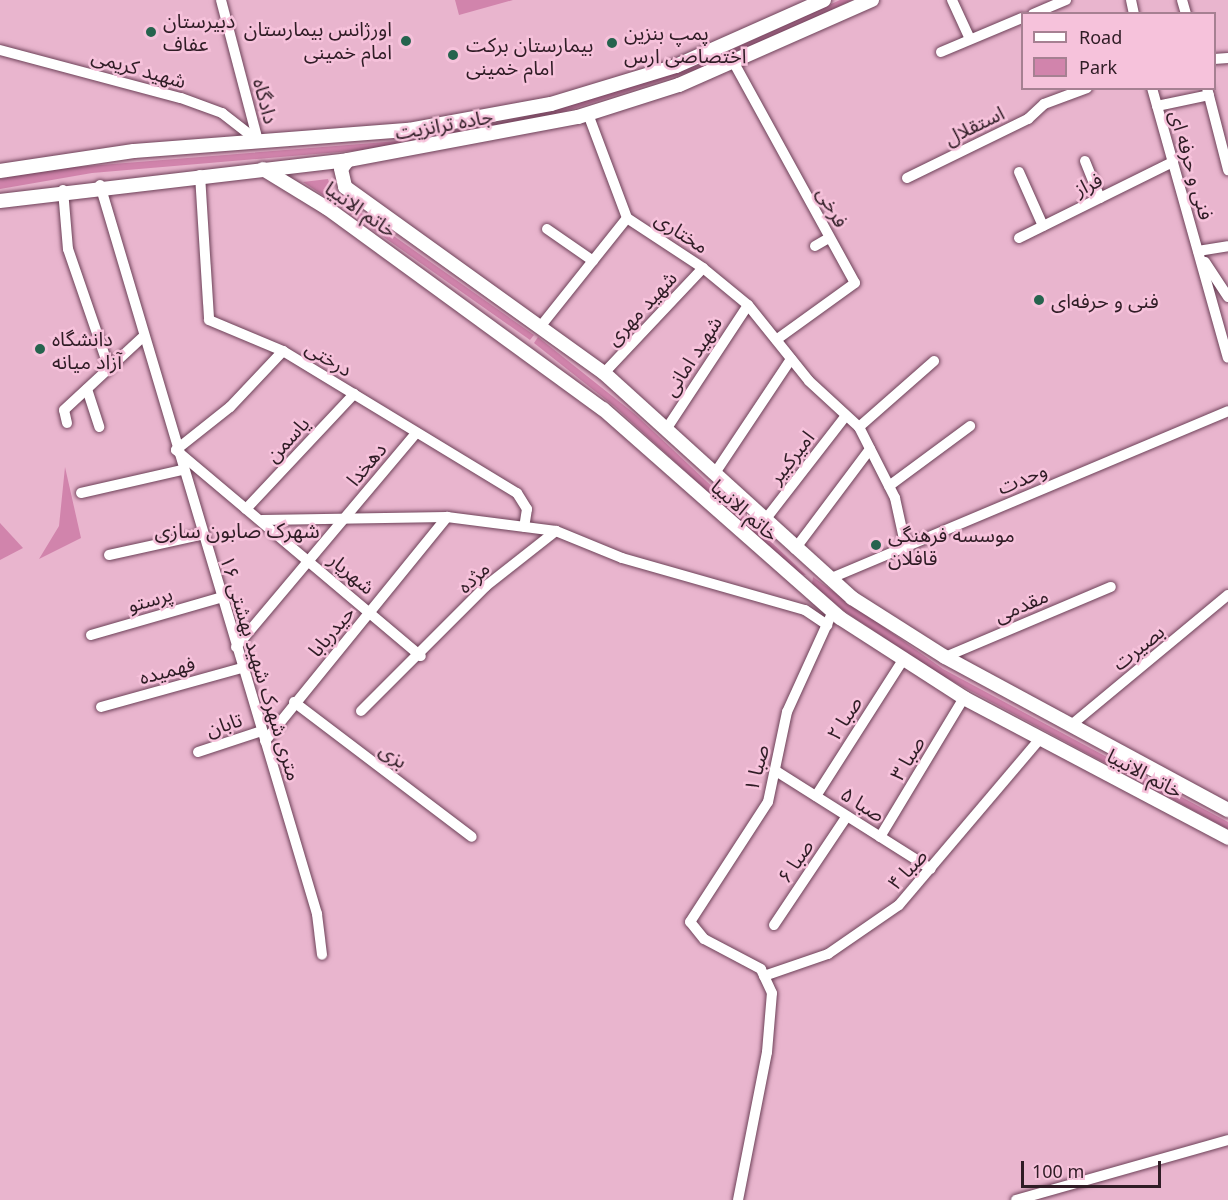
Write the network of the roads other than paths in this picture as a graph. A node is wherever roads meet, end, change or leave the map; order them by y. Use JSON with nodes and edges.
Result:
{"nodes":[{"id":1,"x":221,"y":0,"type":"edge"},
{"id":2,"x":824,"y":0,"type":"edge"},
{"id":3,"x":872,"y":0,"type":"edge"},
{"id":4,"x":952,"y":0,"type":"edge"},
{"id":5,"x":1066,"y":0,"type":"edge"},
{"id":6,"x":1038,"y":12,"type":"edge"},
{"id":7,"x":1021,"y":19,"type":"edge"},
{"id":8,"x":970,"y":39,"type":"junction"},
{"id":9,"x":0,"y":50,"type":"edge"},
{"id":10,"x":941,"y":52,"type":"dead end"},
{"id":11,"x":734,"y":63,"type":"junction"},
{"id":12,"x":1082,"y":90,"type":"edge"},
{"id":13,"x":1153,"y":90,"type":"edge"},
{"id":14,"x":1208,"y":92,"type":"edge"},
{"id":15,"x":1157,"y":106,"type":"junction"},
{"id":16,"x":588,"y":114,"type":"junction"},
{"id":17,"x":258,"y":141,"type":"junction"},
{"id":18,"x":348,"y":160,"type":"junction"},
{"id":19,"x":1085,"y":161,"type":"dead end"},
{"id":20,"x":1173,"y":162,"type":"junction"},
{"id":21,"x":263,"y":169,"type":"junction"},
{"id":22,"x":1228,"y":170,"type":"edge"},
{"id":23,"x":0,"y":171,"type":"edge"},
{"id":24,"x":1018,"y":172,"type":"dead end"},
{"id":25,"x":200,"y":175,"type":"junction"},
{"id":26,"x":907,"y":178,"type":"dead end"},
{"id":27,"x":100,"y":185,"type":"junction"},
{"id":28,"x":345,"y":187,"type":"junction"},
{"id":29,"x":63,"y":190,"type":"junction"},
{"id":30,"x":1100,"y":198,"type":"junction"},
{"id":31,"x":0,"y":201,"type":"edge"},
{"id":32,"x":327,"y":208,"type":"junction"},
{"id":33,"x":627,"y":218,"type":"junction"},
{"id":34,"x":1043,"y":226,"type":"junction"},
{"id":35,"x":547,"y":229,"type":"dead end"},
{"id":36,"x":829,"y":238,"type":"junction"},
{"id":37,"x":1019,"y":238,"type":"dead end"},
{"id":38,"x":815,"y":246,"type":"dead end"},
{"id":39,"x":1228,"y":246,"type":"edge"},
{"id":40,"x":1198,"y":251,"type":"junction"},
{"id":41,"x":593,"y":261,"type":"junction"},
{"id":42,"x":704,"y":268,"type":"junction"},
{"id":43,"x":1228,"y":297,"type":"edge"},
{"id":44,"x":748,"y":305,"type":"junction"},
{"id":45,"x":540,"y":327,"type":"junction"},
{"id":46,"x":144,"y":336,"type":"junction"},
{"id":47,"x":776,"y":340,"type":"junction"},
{"id":48,"x":283,"y":351,"type":"junction"},
{"id":49,"x":1228,"y":358,"type":"edge"},
{"id":50,"x":791,"y":359,"type":"junction"},
{"id":51,"x":934,"y":361,"type":"dead end"},
{"id":52,"x":109,"y":368,"type":"junction"},
{"id":53,"x":604,"y":374,"type":"junction"},
{"id":54,"x":87,"y":389,"type":"junction"},
{"id":55,"x":354,"y":394,"type":"junction"},
{"id":56,"x":1228,"y":411,"type":"edge"},
{"id":57,"x":845,"y":417,"type":"junction"},
{"id":58,"x":67,"y":423,"type":"dead end"},
{"id":59,"x":970,"y":426,"type":"dead end"},
{"id":60,"x":99,"y":427,"type":"dead end"},
{"id":61,"x":859,"y":427,"type":"junction"},
{"id":62,"x":667,"y":428,"type":"junction"},
{"id":63,"x":416,"y":433,"type":"junction"},
{"id":64,"x":870,"y":449,"type":"junction"},
{"id":65,"x":176,"y":450,"type":"junction"},
{"id":66,"x":182,"y":470,"type":"junction"},
{"id":67,"x":715,"y":473,"type":"junction"},
{"id":68,"x":889,"y":486,"type":"junction"},
{"id":69,"x":81,"y":493,"type":"dead end"},
{"id":70,"x":746,"y":502,"type":"junction"},
{"id":71,"x":246,"y":509,"type":"junction"},
{"id":72,"x":447,"y":517,"type":"junction"},
{"id":73,"x":344,"y":519,"type":"junction"},
{"id":74,"x":261,"y":520,"type":"junction"},
{"id":75,"x":765,"y":520,"type":"junction"},
{"id":76,"x":730,"y":521,"type":"junction"},
{"id":77,"x":524,"y":527,"type":"junction"},
{"id":78,"x":556,"y":531,"type":"junction"},
{"id":79,"x":201,"y":535,"type":"junction"},
{"id":80,"x":906,"y":548,"type":"junction"},
{"id":81,"x":795,"y":549,"type":"junction"},
{"id":82,"x":109,"y":555,"type":"dead end"},
{"id":83,"x":309,"y":561,"type":"junction"},
{"id":84,"x":829,"y":579,"type":"junction"},
{"id":85,"x":1111,"y":587,"type":"dead end"},
{"id":86,"x":1228,"y":595,"type":"edge"},
{"id":87,"x":219,"y":598,"type":"junction"},
{"id":88,"x":833,"y":611,"type":"junction"},
{"id":89,"x":370,"y":612,"type":"junction"},
{"id":90,"x":827,"y":625,"type":"junction"},
{"id":91,"x":92,"y":635,"type":"dead end"},
{"id":92,"x":916,"y":639,"type":"junction"},
{"id":93,"x":236,"y":647,"type":"junction"},
{"id":94,"x":421,"y":656,"type":"junction"},
{"id":95,"x":945,"y":657,"type":"junction"},
{"id":96,"x":903,"y":660,"type":"junction"},
{"id":97,"x":242,"y":668,"type":"junction"},
{"id":98,"x":964,"y":698,"type":"junction"},
{"id":99,"x":294,"y":702,"type":"junction"},
{"id":100,"x":101,"y":707,"type":"dead end"},
{"id":101,"x":361,"y":711,"type":"dead end"},
{"id":102,"x":1070,"y":726,"type":"junction"},
{"id":103,"x":263,"y":736,"type":"junction"},
{"id":104,"x":1039,"y":740,"type":"junction"},
{"id":105,"x":198,"y":752,"type":"dead end"},
{"id":106,"x":776,"y":771,"type":"junction"},
{"id":107,"x":816,"y":796,"type":"junction"},
{"id":108,"x":1228,"y":810,"type":"edge"},
{"id":109,"x":847,"y":816,"type":"junction"},
{"id":110,"x":472,"y":837,"type":"dead end"},
{"id":111,"x":880,"y":837,"type":"junction"},
{"id":112,"x":1228,"y":838,"type":"edge"},
{"id":113,"x":930,"y":869,"type":"junction"},
{"id":114,"x":774,"y":926,"type":"dead end"},
{"id":115,"x":322,"y":955,"type":"dead end"},
{"id":116,"x":765,"y":976,"type":"junction"},
{"id":117,"x":1228,"y":1140,"type":"edge"},
{"id":118,"x":738,"y":1200,"type":"edge"},
{"id":119,"x":1016,"y":1200,"type":"edge"}],
"edges":[{"from":1,"to":17,"type":"street","name":"دادگاه"},
{"from":2,"to":17,"type":"main road","name":"جاده ترانزیت"},
{"from":3,"to":11,"type":"main road","name":"جاده ترانزیت"},
{"from":4,"to":8,"type":"street"},
{"from":5,"to":6,"type":"street"},
{"from":7,"to":8,"type":"street"},
{"from":8,"to":10,"type":"street"},
{"from":9,"to":17,"type":"street","name":"شهید کریمی"},
{"from":11,"to":16,"type":"main road","name":"جاده ترانزیت"},
{"from":11,"to":36,"type":"street","name":"فرخی"},
{"from":12,"to":26,"type":"street","name":"استقلال"},
{"from":13,"to":15,"type":"street","name":"فنی و حرفه ای"},
{"from":14,"to":15,"type":"street"},
{"from":14,"to":22,"type":"street"},
{"from":15,"to":20,"type":"street","name":"فنی و حرفه ای"},
{"from":16,"to":18,"type":"main road","name":"جاده ترانزیت"},
{"from":16,"to":33,"type":"street","name":"مختاری"},
{"from":17,"to":23,"type":"main road","name":"جاده ترانزیت"},
{"from":18,"to":21,"type":"main road","name":"جاده ترانزیت"},
{"from":18,"to":28,"type":"main road","name":"خاتم الانبیا"},
{"from":19,"to":30,"type":"street"},
{"from":20,"to":30,"type":"street","name":"فراز"},
{"from":20,"to":40,"type":"street","name":"فنی و حرفه ای"},
{"from":21,"to":25,"type":"main road","name":"جاده ترانزیت"},
{"from":21,"to":32,"type":"main road","name":"خاتم الانبیا"},
{"from":24,"to":34,"type":"street"},
{"from":25,"to":27,"type":"main road","name":"جاده ترانزیت"},
{"from":25,"to":48,"type":"street","name":"درختی"},
{"from":27,"to":29,"type":"main road","name":"جاده ترانزیت"},
{"from":27,"to":46,"type":"street","name":"۱۶ متری شهرک شهيد بهشتی"},
{"from":28,"to":32,"type":"main road"},
{"from":28,"to":45,"type":"main road","name":"خاتم الانبیا"},
{"from":29,"to":31,"type":"main road","name":"جاده ترانزیت"},
{"from":29,"to":52,"type":"street"},
{"from":30,"to":34,"type":"street","name":"فراز"},
{"from":32,"to":76,"type":"main road","name":"خاتم الانبیا"},
{"from":33,"to":41,"type":"street"},
{"from":33,"to":42,"type":"street","name":"مختاری"},
{"from":34,"to":37,"type":"street","name":"فراز"},
{"from":35,"to":41,"type":"street"},
{"from":36,"to":38,"type":"street"},
{"from":36,"to":47,"type":"street","name":"فرخی"},
{"from":39,"to":40,"type":"street"},
{"from":40,"to":43,"type":"street"},
{"from":40,"to":49,"type":"street","name":"فنی و حرفه ای"},
{"from":41,"to":45,"type":"street"},
{"from":42,"to":44,"type":"street","name":"مختاری"},
{"from":42,"to":53,"type":"street","name":"شهید مهری"},
{"from":44,"to":47,"type":"street","name":"مختاری"},
{"from":44,"to":62,"type":"street","name":"شهید امانی"},
{"from":45,"to":53,"type":"main road","name":"خاتم الانبیا"},
{"from":46,"to":52,"type":"street"},
{"from":46,"to":65,"type":"street","name":"۱۶ متری شهرک شهيد بهشتی"},
{"from":47,"to":50,"type":"street","name":"مختاری"},
{"from":48,"to":55,"type":"street","name":"درختی"},
{"from":48,"to":65,"type":"street"},
{"from":50,"to":57,"type":"street","name":"مختاری"},
{"from":50,"to":67,"type":"street"},
{"from":51,"to":61,"type":"street"},
{"from":52,"to":54,"type":"street"},
{"from":53,"to":62,"type":"main road","name":"خاتم الانبیا"},
{"from":54,"to":58,"type":"street"},
{"from":54,"to":60,"type":"street"},
{"from":55,"to":63,"type":"street","name":"درختی"},
{"from":55,"to":71,"type":"street","name":"یاسمن"},
{"from":56,"to":80,"type":"street","name":"وحدت"},
{"from":57,"to":61,"type":"street","name":"مختاری"},
{"from":57,"to":75,"type":"street","name":"امیرکبیر"},
{"from":59,"to":68,"type":"street"},
{"from":61,"to":64,"type":"street","name":"مختاری"},
{"from":62,"to":67,"type":"main road","name":"خاتم الانبیا"},
{"from":63,"to":73,"type":"street","name":"دهخدا"},
{"from":63,"to":77,"type":"street","name":"درختی"},
{"from":64,"to":68,"type":"street","name":"مختاری"},
{"from":64,"to":81,"type":"street"},
{"from":65,"to":66,"type":"street","name":"۱۶ متری شهرک شهيد بهشتی"},
{"from":65,"to":71,"type":"street","name":"شهریار"},
{"from":66,"to":69,"type":"street"},
{"from":66,"to":79,"type":"street","name":"۱۶ متری شهرک شهيد بهشتی"},
{"from":67,"to":70,"type":"main road","name":"خاتم الانبیا"},
{"from":68,"to":80,"type":"street","name":"مختاری"},
{"from":70,"to":75,"type":"main road","name":"خاتم الانبیا"},
{"from":70,"to":76,"type":"main road"},
{"from":71,"to":74,"type":"street","name":"شهریار"},
{"from":72,"to":73,"type":"street"},
{"from":72,"to":77,"type":"street"},
{"from":72,"to":89,"type":"street","name":"حیدربابا"},
{"from":73,"to":74,"type":"street"},
{"from":73,"to":83,"type":"street","name":"دهخدا"},
{"from":74,"to":83,"type":"street","name":"شهریار"},
{"from":75,"to":81,"type":"main road","name":"خاتم الانبیا"},
{"from":76,"to":88,"type":"main road","name":"خاتم الانبیا"},
{"from":77,"to":78,"type":"street"},
{"from":78,"to":90,"type":"street"},
{"from":78,"to":94,"type":"street","name":"مژده"},
{"from":79,"to":82,"type":"street"},
{"from":79,"to":87,"type":"street","name":"۱۶ متری شهرک شهيد بهشتی"},
{"from":80,"to":84,"type":"street","name":"وحدت"},
{"from":81,"to":84,"type":"main road","name":"خاتم الانبیا"},
{"from":83,"to":89,"type":"street","name":"شهریار"},
{"from":83,"to":93,"type":"street","name":"دهخدا"},
{"from":84,"to":92,"type":"main road","name":"خاتم الانبیا"},
{"from":85,"to":95,"type":"street","name":"مقدمی"},
{"from":86,"to":102,"type":"street","name":"بصيرت"},
{"from":87,"to":91,"type":"street","name":"پرستو"},
{"from":87,"to":93,"type":"street","name":"۱۶ متری شهرک شهيد بهشتی"},
{"from":88,"to":90,"type":"street","name":"صبا ۱"},
{"from":88,"to":96,"type":"main road","name":"خاتم الانبیا"},
{"from":89,"to":94,"type":"street","name":"شهریار"},
{"from":89,"to":99,"type":"street","name":"حیدربابا"},
{"from":90,"to":106,"type":"street","name":"صبا ۱"},
{"from":92,"to":95,"type":"main road","name":"خاتم الانبیا"},
{"from":92,"to":96,"type":"main road"},
{"from":93,"to":97,"type":"street","name":"۱۶ متری شهرک شهيد بهشتی"},
{"from":94,"to":101,"type":"street","name":"مژده"},
{"from":95,"to":102,"type":"main road","name":"خاتم الانبیا"},
{"from":96,"to":98,"type":"main road","name":"خاتم الانبیا"},
{"from":96,"to":107,"type":"street","name":"صبا ۲"},
{"from":97,"to":100,"type":"street","name":"فهمیده"},
{"from":97,"to":103,"type":"street","name":"۱۶ متری شهرک شهيد بهشتی"},
{"from":98,"to":104,"type":"main road","name":"خاتم الانبیا"},
{"from":98,"to":111,"type":"street","name":"صبا ۳"},
{"from":99,"to":103,"type":"street","name":"حیدربابا"},
{"from":99,"to":110,"type":"street","name":"بزی"},
{"from":102,"to":108,"type":"main road","name":"خاتم الانبیا"},
{"from":103,"to":105,"type":"street","name":"تابان"},
{"from":103,"to":115,"type":"street","name":"۱۶ متری شهرک شهيد بهشتی"},
{"from":104,"to":112,"type":"main road","name":"خاتم الانبیا"},
{"from":104,"to":113,"type":"street","name":"صبا ۴"},
{"from":106,"to":107,"type":"street","name":"صبا ۵"},
{"from":106,"to":116,"type":"street","name":"صبا ۱"},
{"from":107,"to":109,"type":"street","name":"صبا ۵"},
{"from":109,"to":111,"type":"street","name":"صبا ۵"},
{"from":109,"to":114,"type":"street","name":"صبا ۶"},
{"from":111,"to":113,"type":"street","name":"صبا ۵"},
{"from":113,"to":116,"type":"street","name":"صبا ۴"},
{"from":116,"to":118,"type":"street"},
{"from":117,"to":119,"type":"street"}]}
